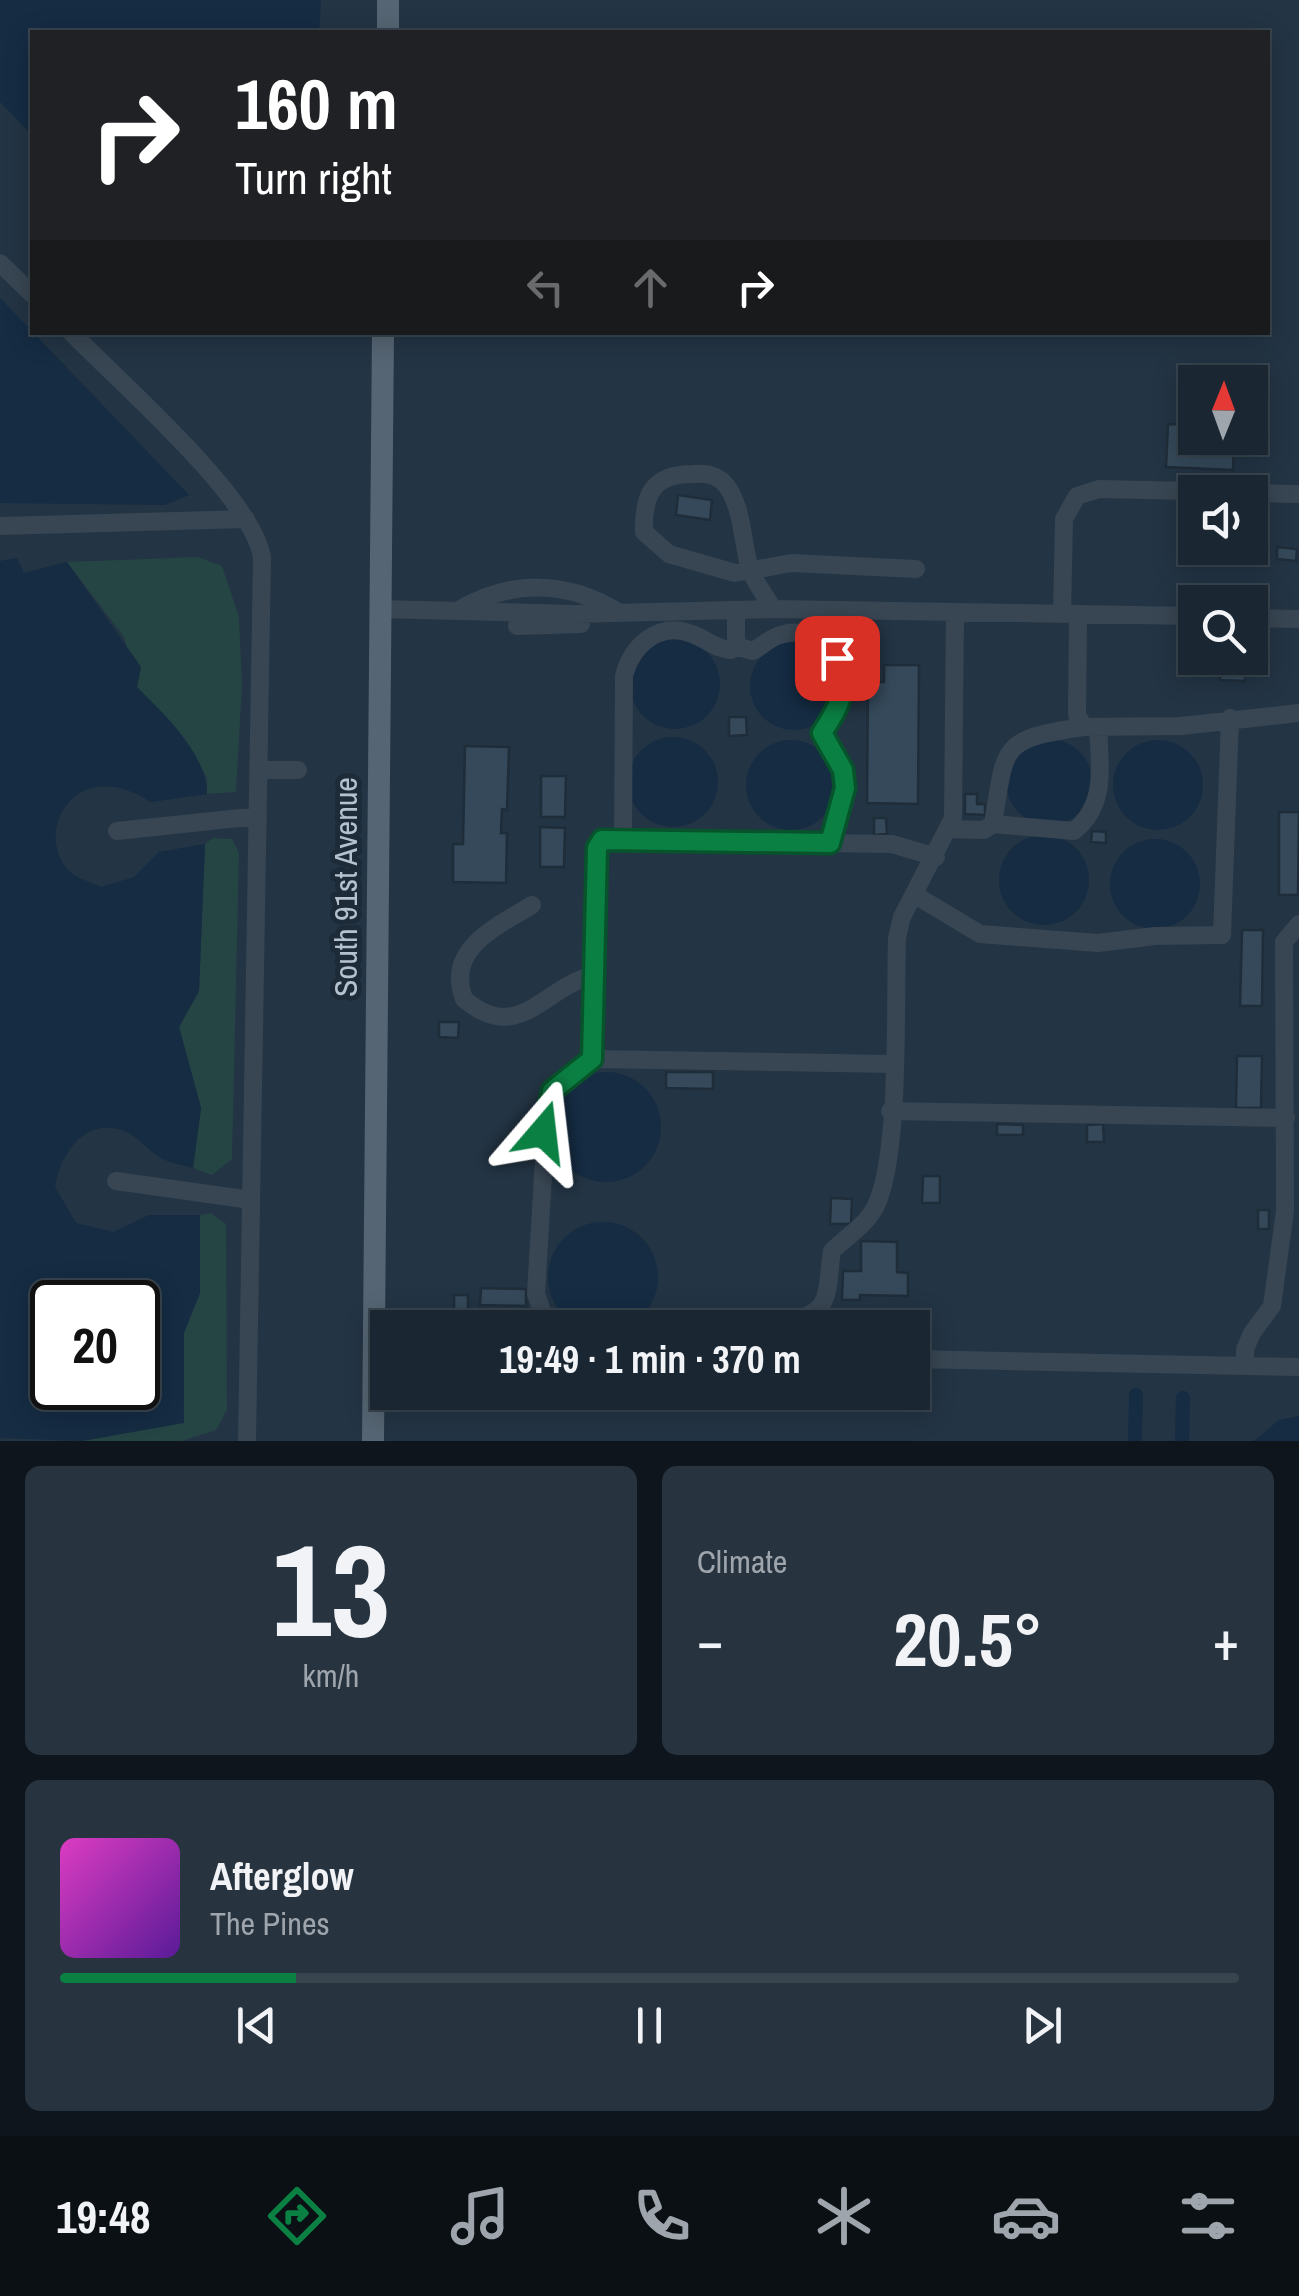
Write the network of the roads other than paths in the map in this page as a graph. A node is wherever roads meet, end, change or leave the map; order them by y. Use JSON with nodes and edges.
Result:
{"nodes":[{"id":1,"x":388,"y":0,"type":"edge"},
{"id":2,"x":388,"y":30,"type":"edge"},
{"id":3,"x":0,"y":262,"type":"edge"},
{"id":4,"x":30,"y":292,"type":"edge"},
{"id":5,"x":74,"y":335,"type":"edge"},
{"id":6,"x":383,"y":335,"type":"edge"},
{"id":7,"x":1178,"y":491,"type":"edge"},
{"id":8,"x":1268,"y":493,"type":"edge"},
{"id":9,"x":1299,"y":494,"type":"edge"},
{"id":10,"x":246,"y":519,"type":"junction"},
{"id":11,"x":0,"y":526,"type":"edge"},
{"id":12,"x":916,"y":569,"type":"dead end"},
{"id":13,"x":751,"y":572,"type":"junction"},
{"id":14,"x":380,"y":609,"type":"junction"},
{"id":15,"x":773,"y":609,"type":"junction"},
{"id":16,"x":736,"y":610,"type":"junction"},
{"id":17,"x":457,"y":611,"type":"junction"},
{"id":18,"x":956,"y":612,"type":"junction"},
{"id":19,"x":620,"y":614,"type":"junction"},
{"id":20,"x":1070,"y":614,"type":"junction"},
{"id":21,"x":1178,"y":616,"type":"edge"},
{"id":22,"x":1268,"y":618,"type":"edge"},
{"id":23,"x":1299,"y":619,"type":"edge"},
{"id":24,"x":736,"y":646,"type":"junction"},
{"id":25,"x":1299,"y":713,"type":"edge"},
{"id":26,"x":1230,"y":718,"type":"junction"},
{"id":27,"x":1091,"y":728,"type":"junction"},
{"id":28,"x":260,"y":770,"type":"junction"},
{"id":29,"x":298,"y":770,"type":"dead end"},
{"id":30,"x":258,"y":816,"type":"junction"},
{"id":31,"x":993,"y":824,"type":"junction"},
{"id":32,"x":950,"y":830,"type":"junction"},
{"id":33,"x":116,"y":831,"type":"dead end"},
{"id":34,"x":623,"y":840,"type":"junction"},
{"id":35,"x":830,"y":843,"type":"junction"},
{"id":36,"x":936,"y":857,"type":"junction"},
{"id":37,"x":915,"y":895,"type":"junction"},
{"id":38,"x":532,"y":905,"type":"dead end"},
{"id":39,"x":1299,"y":924,"type":"edge"},
{"id":40,"x":594,"y":975,"type":"junction"},
{"id":41,"x":592,"y":1059,"type":"junction"},
{"id":42,"x":892,"y":1064,"type":"junction"},
{"id":43,"x":890,"y":1111,"type":"junction"},
{"id":44,"x":1286,"y":1118,"type":"junction"},
{"id":45,"x":116,"y":1181,"type":"dead end"},
{"id":46,"x":252,"y":1200,"type":"junction"},
{"id":47,"x":381,"y":1310,"type":"edge"},
{"id":48,"x":542,"y":1310,"type":"edge"},
{"id":49,"x":812,"y":1310,"type":"edge"},
{"id":50,"x":930,"y":1360,"type":"edge"},
{"id":51,"x":1245,"y":1365,"type":"junction"},
{"id":52,"x":1299,"y":1366,"type":"edge"},
{"id":53,"x":376,"y":1410,"type":"edge"},
{"id":54,"x":247,"y":1441,"type":"edge"},
{"id":55,"x":373,"y":1441,"type":"edge"}],
"edges":[{"from":1,"to":2,"type":"main road"},
{"from":3,"to":4,"type":"street"},
{"from":5,"to":10,"type":"street"},
{"from":6,"to":14,"type":"main road","name":"South 91st Avenue"},
{"from":7,"to":20,"type":"street"},
{"from":8,"to":9,"type":"street"},
{"from":10,"to":11,"type":"street"},
{"from":10,"to":28,"type":"street"},
{"from":12,"to":13,"type":"street"},
{"from":13,"to":13,"type":"street"},
{"from":13,"to":15,"type":"street"},
{"from":14,"to":17,"type":"street"},
{"from":14,"to":47,"type":"main road","name":"South 91st Avenue"},
{"from":15,"to":16,"type":"street"},
{"from":15,"to":18,"type":"street"},
{"from":16,"to":19,"type":"street"},
{"from":16,"to":24,"type":"street"},
{"from":17,"to":19,"type":"street"},
{"from":17,"to":19,"type":"street"},
{"from":18,"to":20,"type":"street"},
{"from":18,"to":32,"type":"street"},
{"from":20,"to":21,"type":"street"},
{"from":20,"to":27,"type":"street"},
{"from":22,"to":23,"type":"street"},
{"from":24,"to":34,"type":"street"},
{"from":24,"to":35,"type":"street"},
{"from":25,"to":26,"type":"street"},
{"from":26,"to":27,"type":"street"},
{"from":26,"to":37,"type":"street"},
{"from":27,"to":31,"type":"street"},
{"from":27,"to":31,"type":"street"},
{"from":28,"to":29,"type":"street"},
{"from":28,"to":30,"type":"street"},
{"from":30,"to":33,"type":"street"},
{"from":30,"to":46,"type":"street"},
{"from":31,"to":32,"type":"street"},
{"from":32,"to":36,"type":"street"},
{"from":34,"to":35,"type":"street"},
{"from":34,"to":40,"type":"street"},
{"from":35,"to":36,"type":"street"},
{"from":36,"to":37,"type":"street"},
{"from":37,"to":42,"type":"street"},
{"from":38,"to":40,"type":"street"},
{"from":39,"to":44,"type":"street"},
{"from":40,"to":41,"type":"street"},
{"from":41,"to":42,"type":"street"},
{"from":41,"to":48,"type":"street"},
{"from":42,"to":43,"type":"street"},
{"from":43,"to":44,"type":"street"},
{"from":43,"to":49,"type":"street"},
{"from":44,"to":51,"type":"street"},
{"from":45,"to":46,"type":"street"},
{"from":46,"to":54,"type":"street"},
{"from":50,"to":51,"type":"street"},
{"from":51,"to":52,"type":"street"},
{"from":53,"to":55,"type":"main road","name":"South 91st Avenue"}]}
